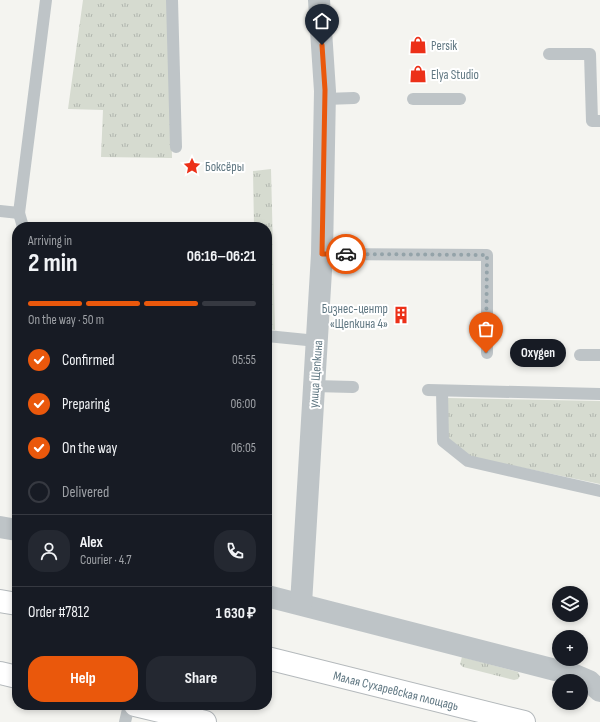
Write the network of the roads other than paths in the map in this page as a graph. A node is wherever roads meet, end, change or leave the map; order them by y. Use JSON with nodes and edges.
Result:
{"nodes":[{"id":1,"x":46,"y":0,"type":"edge"},
{"id":2,"x":172,"y":0,"type":"edge"},
{"id":3,"x":319,"y":0,"type":"edge"},
{"id":4,"x":549,"y":54,"type":"dead end"},
{"id":5,"x":354,"y":98,"type":"dead end"},
{"id":6,"x":325,"y":99,"type":"junction"},
{"id":7,"x":413,"y":99,"type":"dead end"},
{"id":8,"x":460,"y":99,"type":"dead end"},
{"id":9,"x":600,"y":121,"type":"edge"},
{"id":10,"x":176,"y":147,"type":"dead end"},
{"id":11,"x":0,"y":211,"type":"edge"},
{"id":12,"x":19,"y":213,"type":"junction"},
{"id":13,"x":22,"y":222,"type":"edge"},
{"id":14,"x":322,"y":254,"type":"junction"},
{"id":15,"x":272,"y":336,"type":"edge"},
{"id":16,"x":317,"y":341,"type":"junction"},
{"id":17,"x":486,"y":353,"type":"dead end"},
{"id":18,"x":580,"y":355,"type":"dead end"},
{"id":19,"x":600,"y":355,"type":"edge"},
{"id":20,"x":314,"y":386,"type":"junction"},
{"id":21,"x":353,"y":387,"type":"dead end"},
{"id":22,"x":428,"y":390,"type":"dead end"},
{"id":23,"x":442,"y":391,"type":"junction"},
{"id":24,"x":600,"y":394,"type":"edge"},
{"id":25,"x":600,"y":491,"type":"edge"},
{"id":26,"x":0,"y":527,"type":"edge"},
{"id":27,"x":12,"y":529,"type":"edge"},
{"id":28,"x":272,"y":597,"type":"edge"},
{"id":29,"x":0,"y":601,"type":"edge"},
{"id":30,"x":12,"y":603,"type":"edge"},
{"id":31,"x":301,"y":604,"type":"junction"},
{"id":32,"x":272,"y":659,"type":"edge"},
{"id":33,"x":0,"y":673,"type":"edge"},
{"id":34,"x":12,"y":676,"type":"edge"},
{"id":35,"x":600,"y":691,"type":"edge"},
{"id":36,"x":128,"y":710,"type":"edge"},
{"id":37,"x":156,"y":710,"type":"edge"},
{"id":38,"x":125,"y":722,"type":"edge"},
{"id":39,"x":205,"y":722,"type":"edge"},
{"id":40,"x":524,"y":722,"type":"edge"}],
"edges":[{"from":1,"to":12,"type":"lane"},
{"from":2,"to":10,"type":"lane"},
{"from":3,"to":6,"type":"street","name":"улица Щепкина"},
{"from":4,"to":9,"type":"lane"},
{"from":5,"to":6,"type":"lane"},
{"from":6,"to":14,"type":"street","name":"улица Щепкина"},
{"from":7,"to":8,"type":"lane"},
{"from":11,"to":12,"type":"lane"},
{"from":12,"to":13,"type":"lane"},
{"from":14,"to":16,"type":"street","name":"улица Щепкина"},
{"from":14,"to":17,"type":"lane"},
{"from":15,"to":16,"type":"lane"},
{"from":16,"to":20,"type":"street","name":"улица Щепкина"},
{"from":18,"to":19,"type":"lane"},
{"from":20,"to":21,"type":"lane"},
{"from":20,"to":31,"type":"street","name":"улица Щепкина"},
{"from":22,"to":23,"type":"lane"},
{"from":23,"to":24,"type":"lane"},
{"from":23,"to":25,"type":"lane"},
{"from":26,"to":27,"type":"street"},
{"from":28,"to":31,"type":"street"},
{"from":29,"to":30,"type":"main road"},
{"from":31,"to":35,"type":"street"},
{"from":32,"to":40,"type":"main road","name":"Малая Сухаревская площадь"},
{"from":33,"to":34,"type":"main road"},
{"from":36,"to":38,"type":"lane"},
{"from":37,"to":39,"type":"main road"}]}
